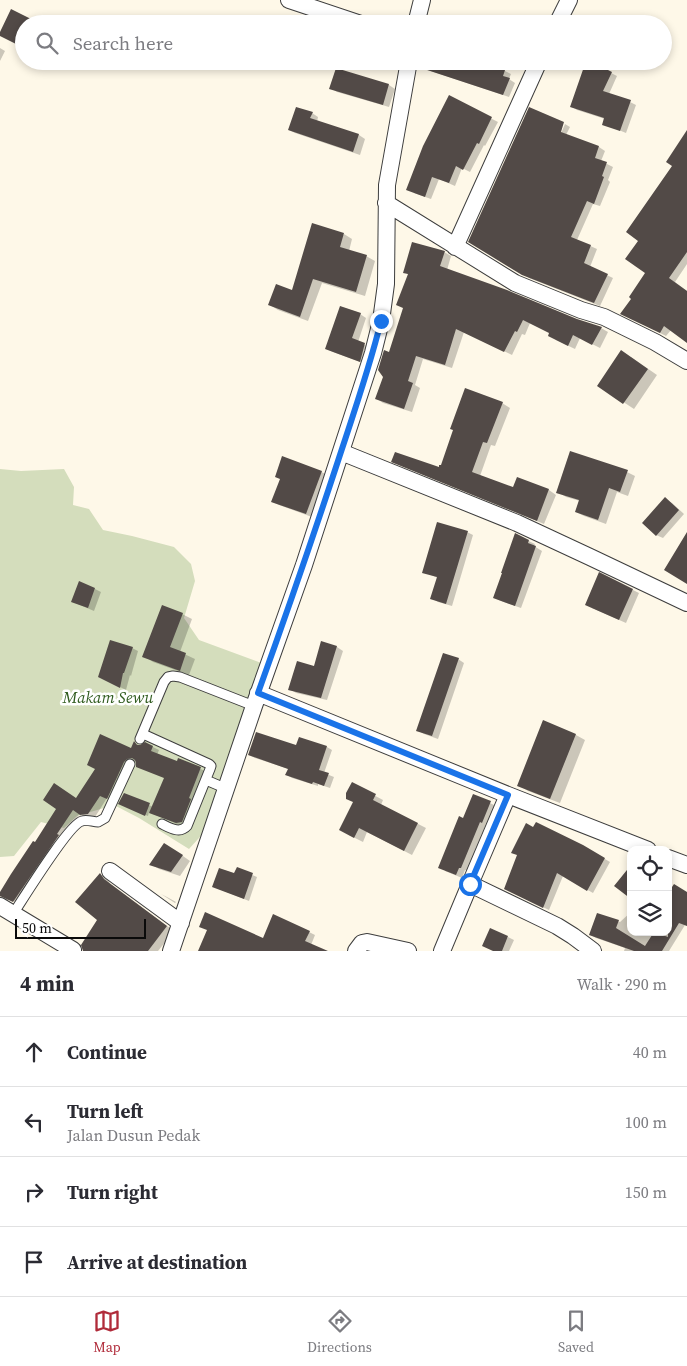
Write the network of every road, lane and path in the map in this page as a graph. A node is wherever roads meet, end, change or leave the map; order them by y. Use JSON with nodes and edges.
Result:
{"nodes":[{"id":1,"x":289,"y":0,"type":"edge"},
{"id":2,"x":422,"y":0,"type":"edge"},
{"id":3,"x":569,"y":0,"type":"edge"},
{"id":4,"x":334,"y":15,"type":"edge"},
{"id":5,"x":418,"y":15,"type":"edge"},
{"id":6,"x":562,"y":15,"type":"edge"},
{"id":7,"x":406,"y":70,"type":"edge"},
{"id":8,"x":535,"y":70,"type":"edge"},
{"id":9,"x":386,"y":203,"type":"junction"},
{"id":10,"x":455,"y":247,"type":"junction"},
{"id":11,"x":687,"y":361,"type":"edge"},
{"id":12,"x":341,"y":452,"type":"junction"},
{"id":13,"x":687,"y":603,"type":"edge"},
{"id":14,"x":256,"y":700,"type":"junction"},
{"id":15,"x":130,"y":764,"type":"dead end"},
{"id":16,"x":206,"y":780,"type":"junction"},
{"id":17,"x":227,"y":788,"type":"junction"},
{"id":18,"x":508,"y":795,"type":"junction"},
{"id":19,"x":162,"y":824,"type":"dead end"},
{"id":20,"x":638,"y":846,"type":"edge"},
{"id":21,"x":672,"y":859,"type":"edge"},
{"id":22,"x":687,"y":865,"type":"edge"},
{"id":23,"x":110,"y":871,"type":"dead end"},
{"id":24,"x":470,"y":884,"type":"junction"},
{"id":25,"x":6,"y":910,"type":"edge"},
{"id":26,"x":181,"y":923,"type":"junction"},
{"id":27,"x":73,"y":951,"type":"edge"},
{"id":28,"x":171,"y":951,"type":"edge"},
{"id":29,"x":356,"y":951,"type":"edge"},
{"id":30,"x":408,"y":951,"type":"edge"},
{"id":31,"x":442,"y":951,"type":"edge"},
{"id":32,"x":594,"y":951,"type":"edge"}],
"edges":[{"from":1,"to":4,"type":"street"},
{"from":2,"to":5,"type":"street"},
{"from":3,"to":6,"type":"street"},
{"from":7,"to":9,"type":"street"},
{"from":8,"to":10,"type":"street"},
{"from":9,"to":10,"type":"street"},
{"from":9,"to":12,"type":"street"},
{"from":10,"to":11,"type":"street"},
{"from":12,"to":13,"type":"street"},
{"from":12,"to":14,"type":"street"},
{"from":14,"to":16,"type":"lane"},
{"from":14,"to":17,"type":"street"},
{"from":14,"to":18,"type":"street"},
{"from":15,"to":25,"type":"lane"},
{"from":16,"to":17,"type":"lane"},
{"from":16,"to":19,"type":"lane"},
{"from":17,"to":26,"type":"street"},
{"from":18,"to":20,"type":"street"},
{"from":18,"to":24,"type":"street"},
{"from":21,"to":22,"type":"street"},
{"from":23,"to":26,"type":"street"},
{"from":24,"to":31,"type":"street"},
{"from":24,"to":32,"type":"street"},
{"from":25,"to":27,"type":"street"},
{"from":26,"to":28,"type":"street"},
{"from":29,"to":30,"type":"street"}]}
